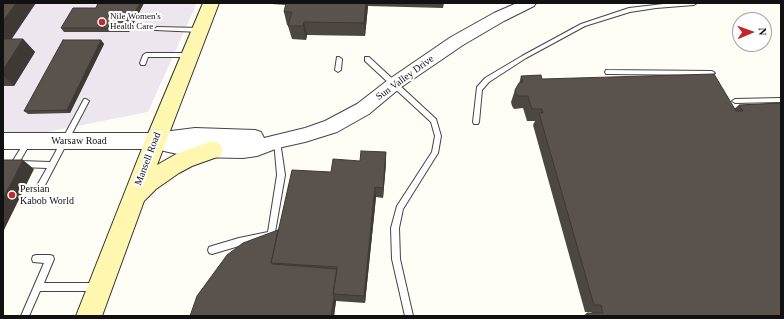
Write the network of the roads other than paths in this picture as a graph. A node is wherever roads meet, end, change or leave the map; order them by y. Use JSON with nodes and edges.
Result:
{"nodes":[{"id":1,"x":211,"y":3,"type":"edge"},
{"id":2,"x":694,"y":3,"type":"edge"},
{"id":3,"x":523,"y":4,"type":"edge"},
{"id":4,"x":157,"y":29,"type":"dead end"},
{"id":5,"x":200,"y":30,"type":"junction"},
{"id":6,"x":190,"y":55,"type":"junction"},
{"id":7,"x":339,"y":59,"type":"dead end"},
{"id":8,"x":367,"y":59,"type":"dead end"},
{"id":9,"x":143,"y":63,"type":"dead end"},
{"id":10,"x":338,"y":70,"type":"dead end"},
{"id":11,"x":608,"y":72,"type":"dead end"},
{"id":12,"x":712,"y":73,"type":"edge"},
{"id":13,"x":394,"y":84,"type":"junction"},
{"id":14,"x":781,"y":100,"type":"edge"},
{"id":15,"x":86,"y":101,"type":"dead end"},
{"id":16,"x":735,"y":101,"type":"dead end"},
{"id":17,"x":476,"y":122,"type":"dead end"},
{"id":18,"x":66,"y":140,"type":"junction"},
{"id":19,"x":3,"y":141,"type":"edge"},
{"id":20,"x":28,"y":141,"type":"junction"},
{"id":21,"x":155,"y":141,"type":"junction"},
{"id":22,"x":277,"y":141,"type":"junction"},
{"id":23,"x":213,"y":150,"type":"junction"},
{"id":24,"x":52,"y":165,"type":"junction"},
{"id":25,"x":40,"y":187,"type":"dead end"},
{"id":26,"x":134,"y":196,"type":"junction"},
{"id":27,"x":212,"y":250,"type":"dead end"},
{"id":28,"x":36,"y":259,"type":"dead end"},
{"id":29,"x":37,"y":287,"type":"junction"},
{"id":30,"x":100,"y":288,"type":"junction"},
{"id":31,"x":25,"y":316,"type":"edge"},
{"id":32,"x":89,"y":316,"type":"edge"},
{"id":33,"x":409,"y":316,"type":"edge"}],
"edges":[{"from":1,"to":5,"type":"main road","name":"Mansell Road"},
{"from":2,"to":17,"type":"lane"},
{"from":3,"to":13,"type":"street","name":"Sun Valley Drive"},
{"from":4,"to":5,"type":"lane"},
{"from":5,"to":6,"type":"main road","name":"Mansell Road"},
{"from":6,"to":9,"type":"lane"},
{"from":6,"to":21,"type":"main road","name":"Mansell Road"},
{"from":7,"to":10,"type":"lane"},
{"from":8,"to":13,"type":"lane"},
{"from":11,"to":12,"type":"lane"},
{"from":13,"to":22,"type":"street","name":"Sun Valley Drive"},
{"from":13,"to":33,"type":"lane"},
{"from":14,"to":16,"type":"lane"},
{"from":15,"to":18,"type":"lane"},
{"from":18,"to":20,"type":"street","name":"Warsaw Road"},
{"from":18,"to":21,"type":"street","name":"Warsaw Road"},
{"from":18,"to":24,"type":"lane"},
{"from":19,"to":20,"type":"street","name":"Warsaw Road"},
{"from":20,"to":24,"type":"lane"},
{"from":21,"to":22,"type":"street","name":"Sun Valley Drive"},
{"from":21,"to":23,"type":"street","name":"Sun Valley Drive"},
{"from":21,"to":26,"type":"main road","name":"Mansell Road"},
{"from":22,"to":23,"type":"street","name":"Sun Valley Drive"},
{"from":22,"to":27,"type":"lane"},
{"from":23,"to":26,"type":"main road"},
{"from":24,"to":25,"type":"lane"},
{"from":26,"to":30,"type":"main road","name":"Mansell Road"},
{"from":28,"to":29,"type":"lane"},
{"from":29,"to":30,"type":"lane"},
{"from":29,"to":31,"type":"lane"},
{"from":30,"to":32,"type":"main road","name":"Mansell Road"}]}
